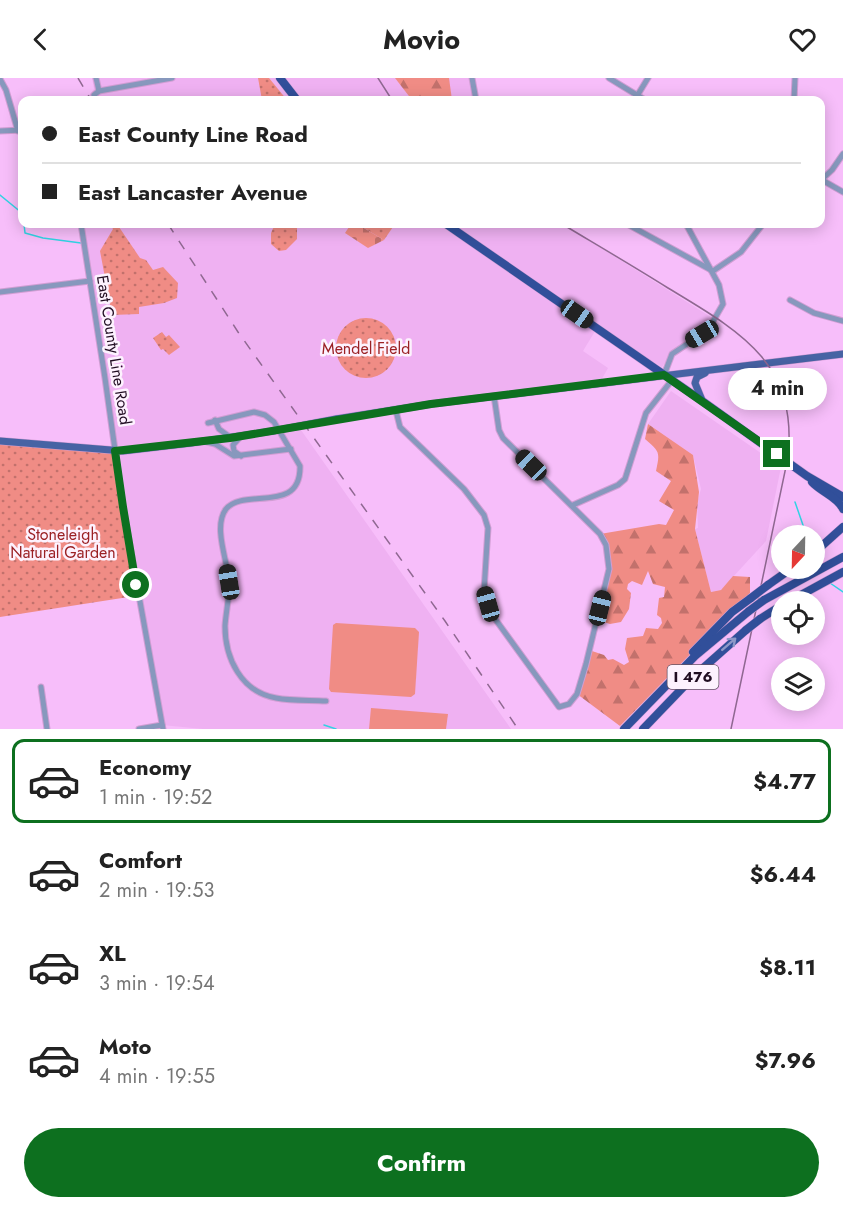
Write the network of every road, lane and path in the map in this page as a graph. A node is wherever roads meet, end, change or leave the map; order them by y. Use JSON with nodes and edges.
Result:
{"nodes":[{"id":1,"x":96,"y":78,"type":"edge"},
{"id":2,"x":172,"y":78,"type":"edge"},
{"id":3,"x":280,"y":78,"type":"edge"},
{"id":4,"x":472,"y":78,"type":"edge"},
{"id":5,"x":609,"y":78,"type":"edge"},
{"id":6,"x":648,"y":78,"type":"edge"},
{"id":7,"x":795,"y":78,"type":"edge"},
{"id":8,"x":0,"y":79,"type":"edge"},
{"id":9,"x":294,"y":96,"type":"edge"},
{"id":10,"x":475,"y":96,"type":"edge"},
{"id":11,"x":637,"y":96,"type":"joint"},
{"id":12,"x":794,"y":96,"type":"edge"},
{"id":13,"x":18,"y":125,"type":"edge"},
{"id":14,"x":0,"y":131,"type":"edge"},
{"id":15,"x":18,"y":131,"type":"edge"},
{"id":16,"x":843,"y":154,"type":"edge"},
{"id":17,"x":825,"y":176,"type":"edge"},
{"id":18,"x":825,"y":182,"type":"edge"},
{"id":19,"x":843,"y":192,"type":"edge"},
{"id":20,"x":82,"y":228,"type":"edge"},
{"id":21,"x":452,"y":228,"type":"edge"},
{"id":22,"x":634,"y":228,"type":"edge"},
{"id":23,"x":688,"y":228,"type":"edge"},
{"id":24,"x":760,"y":228,"type":"edge"},
{"id":25,"x":713,"y":271,"type":"junction"},
{"id":26,"x":90,"y":282,"type":"junction"},
{"id":27,"x":0,"y":292,"type":"edge"},
{"id":28,"x":790,"y":300,"type":"dead end"},
{"id":29,"x":843,"y":321,"type":"edge"},
{"id":30,"x":843,"y":354,"type":"edge"},
{"id":31,"x":708,"y":372,"type":"junction"},
{"id":32,"x":664,"y":375,"type":"junction"},
{"id":33,"x":672,"y":380,"type":"junction"},
{"id":34,"x":494,"y":396,"type":"junction"},
{"id":35,"x":702,"y":400,"type":"junction"},
{"id":36,"x":396,"y":411,"type":"junction"},
{"id":37,"x":242,"y":436,"type":"junction"},
{"id":38,"x":230,"y":438,"type":"junction"},
{"id":39,"x":0,"y":441,"type":"edge"},
{"id":40,"x":204,"y":441,"type":"junction"},
{"id":41,"x":291,"y":449,"type":"junction"},
{"id":42,"x":115,"y":451,"type":"junction"},
{"id":43,"x":241,"y":456,"type":"junction"},
{"id":44,"x":807,"y":476,"type":"junction"},
{"id":45,"x":843,"y":497,"type":"edge"},
{"id":46,"x":573,"y":505,"type":"junction"},
{"id":47,"x":843,"y":509,"type":"edge"},
{"id":48,"x":843,"y":522,"type":"edge"},
{"id":49,"x":840,"y":530,"type":"edge"},
{"id":50,"x":825,"y":543,"type":"edge"},
{"id":51,"x":843,"y":557,"type":"edge"},
{"id":52,"x":843,"y":573,"type":"edge"},
{"id":53,"x":776,"y":579,"type":"edge"},
{"id":54,"x":806,"y":591,"type":"edge"},
{"id":55,"x":771,"y":612,"type":"edge"},
{"id":56,"x":41,"y":687,"type":"dead end"},
{"id":57,"x":326,"y":701,"type":"dead end"},
{"id":58,"x":651,"y":701,"type":"junction"},
{"id":59,"x":162,"y":727,"type":"edge"},
{"id":60,"x":47,"y":729,"type":"edge"},
{"id":61,"x":139,"y":729,"type":"edge"},
{"id":62,"x":624,"y":729,"type":"edge"},
{"id":63,"x":643,"y":729,"type":"edge"}],
"edges":[{"from":1,"to":2,"type":"street"},
{"from":3,"to":9,"type":"highway"},
{"from":4,"to":10,"type":"street"},
{"from":5,"to":11,"type":"street"},
{"from":6,"to":11,"type":"street"},
{"from":7,"to":12,"type":"street"},
{"from":8,"to":13,"type":"street"},
{"from":14,"to":15,"type":"street"},
{"from":16,"to":17,"type":"street"},
{"from":18,"to":19,"type":"street"},
{"from":20,"to":26,"type":"street","name":"East County Line Road"},
{"from":21,"to":32,"type":"highway"},
{"from":22,"to":25,"type":"street"},
{"from":23,"to":25,"type":"street"},
{"from":24,"to":25,"type":"street"},
{"from":25,"to":32,"type":"street"},
{"from":26,"to":27,"type":"street"},
{"from":26,"to":42,"type":"street","name":"East County Line Road"},
{"from":28,"to":29,"type":"street"},
{"from":30,"to":31,"type":"main road"},
{"from":31,"to":32,"type":"main road"},
{"from":31,"to":35,"type":"main road"},
{"from":32,"to":33,"type":"highway"},
{"from":32,"to":34,"type":"main road"},
{"from":33,"to":35,"type":"highway"},
{"from":33,"to":46,"type":"street"},
{"from":34,"to":36,"type":"main road"},
{"from":34,"to":46,"type":"street"},
{"from":35,"to":44,"type":"highway"},
{"from":36,"to":37,"type":"main road","bridge":true},
{"from":36,"to":46,"type":"street"},
{"from":37,"to":38,"type":"main road"},
{"from":37,"to":43,"type":"street"},
{"from":38,"to":40,"type":"main road"},
{"from":38,"to":41,"type":"street"},
{"from":39,"to":42,"type":"main road"},
{"from":40,"to":42,"type":"main road"},
{"from":40,"to":43,"type":"street"},
{"from":41,"to":43,"type":"street"},
{"from":41,"to":57,"type":"street"},
{"from":42,"to":59,"type":"street","name":"East County Line Road"},
{"from":44,"to":45,"type":"highway"},
{"from":44,"to":47,"type":"highway"},
{"from":48,"to":49,"type":"highway"},
{"from":49,"to":50,"type":"highway"},
{"from":51,"to":58,"type":"highway","number":"I 476","bridge":true},
{"from":52,"to":54,"type":"highway"},
{"from":53,"to":58,"type":"highway","bridge":true},
{"from":63,"to":55,"type":"highway","number":"I 476","one_way":true,"bridge":true},
{"from":56,"to":60,"type":"street"},
{"from":58,"to":62,"type":"highway","number":"I 476"},
{"from":59,"to":61,"type":"street"}]}
